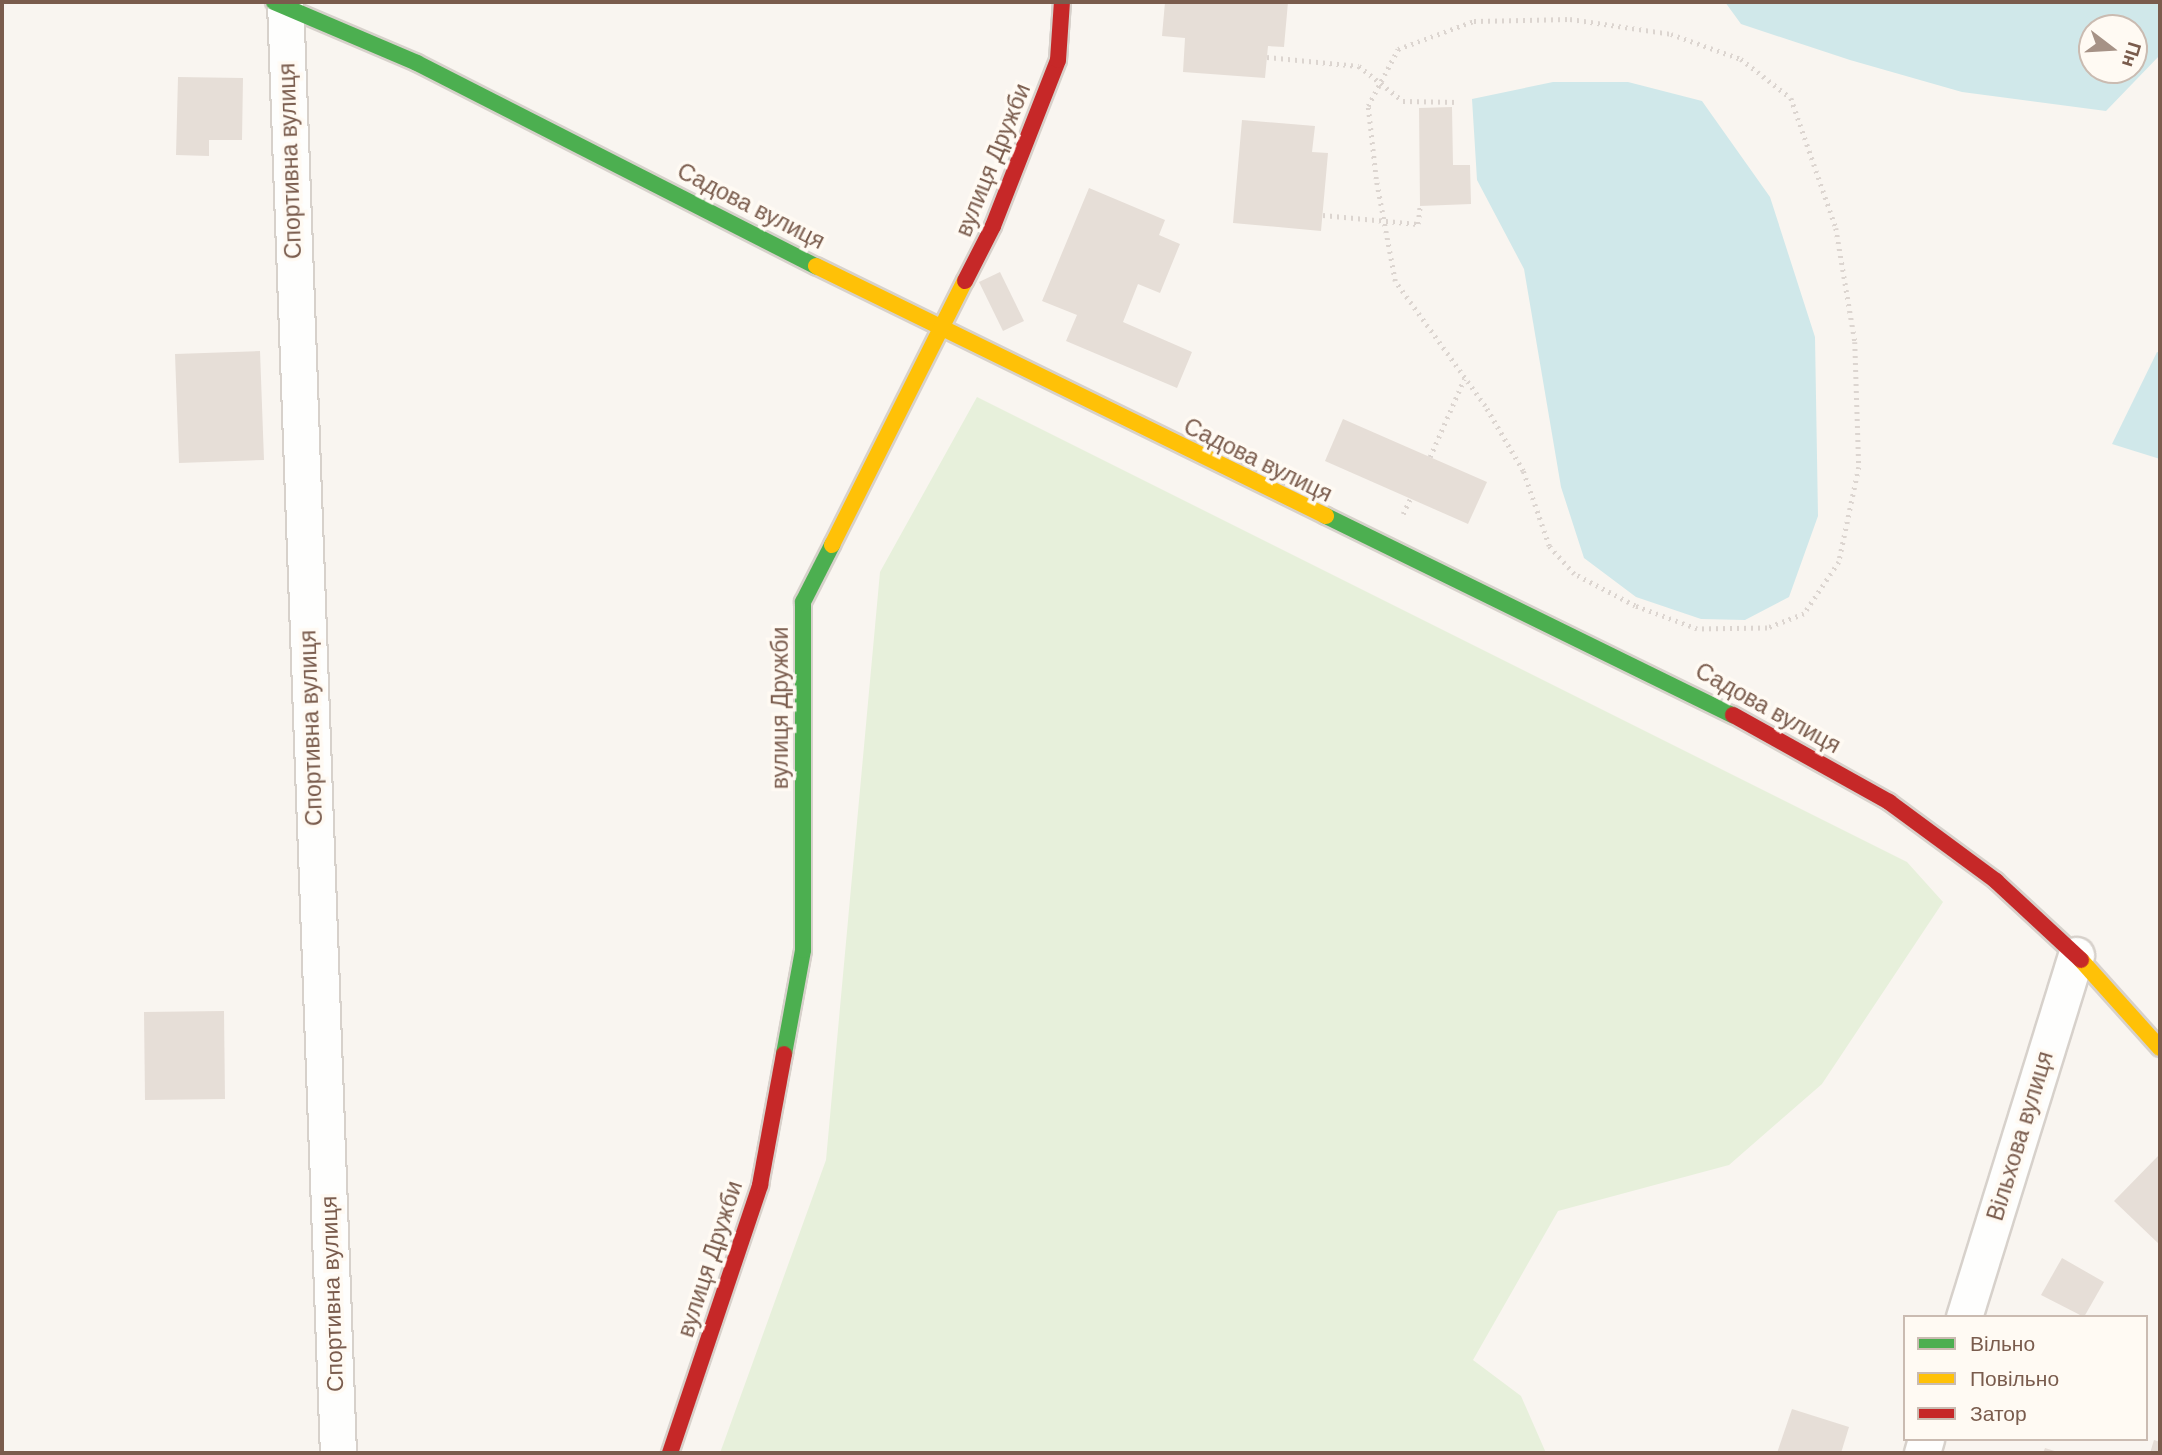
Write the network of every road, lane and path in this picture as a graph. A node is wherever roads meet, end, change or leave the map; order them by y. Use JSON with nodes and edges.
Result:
{"nodes":[{"id":1,"x":1062,"y":2,"type":"edge"},
{"id":2,"x":281,"y":3,"type":"edge"},
{"id":3,"x":1267,"y":57,"type":"dead end"},
{"id":4,"x":1380,"y":83,"type":"junction"},
{"id":5,"x":1459,"y":102,"type":"dead end"},
{"id":6,"x":1420,"y":205,"type":"dead end"},
{"id":7,"x":1323,"y":215,"type":"dead end"},
{"id":8,"x":1384,"y":222,"type":"junction"},
{"id":9,"x":943,"y":330,"type":"junction"},
{"id":10,"x":1464,"y":379,"type":"junction"},
{"id":11,"x":1430,"y":457,"type":"dead end"},
{"id":12,"x":2076,"y":955,"type":"junction"},
{"id":13,"x":2160,"y":1048,"type":"edge"},
{"id":14,"x":1965,"y":1315,"type":"edge"},
{"id":15,"x":338,"y":1453,"type":"edge"},
{"id":16,"x":670,"y":1453,"type":"edge"}],
"edges":[{"from":1,"to":9,"type":"street","name":"вулиця Дружби"},
{"from":2,"to":9,"type":"street","name":"Садова вулиця"},
{"from":2,"to":15,"type":"street","name":"Спортивна вулиця"},
{"from":3,"to":4,"type":"path"},
{"from":4,"to":5,"type":"path"},
{"from":4,"to":8,"type":"path"},
{"from":4,"to":10,"type":"path"},
{"from":6,"to":8,"type":"path"},
{"from":7,"to":8,"type":"path"},
{"from":8,"to":10,"type":"path"},
{"from":9,"to":12,"type":"street","name":"Садова вулиця"},
{"from":9,"to":16,"type":"street","name":"вулиця Дружби"},
{"from":10,"to":11,"type":"path"},
{"from":12,"to":13,"type":"street","name":"Садова вулиця"},
{"from":12,"to":14,"type":"street","name":"Вільхова вулиця"}]}
